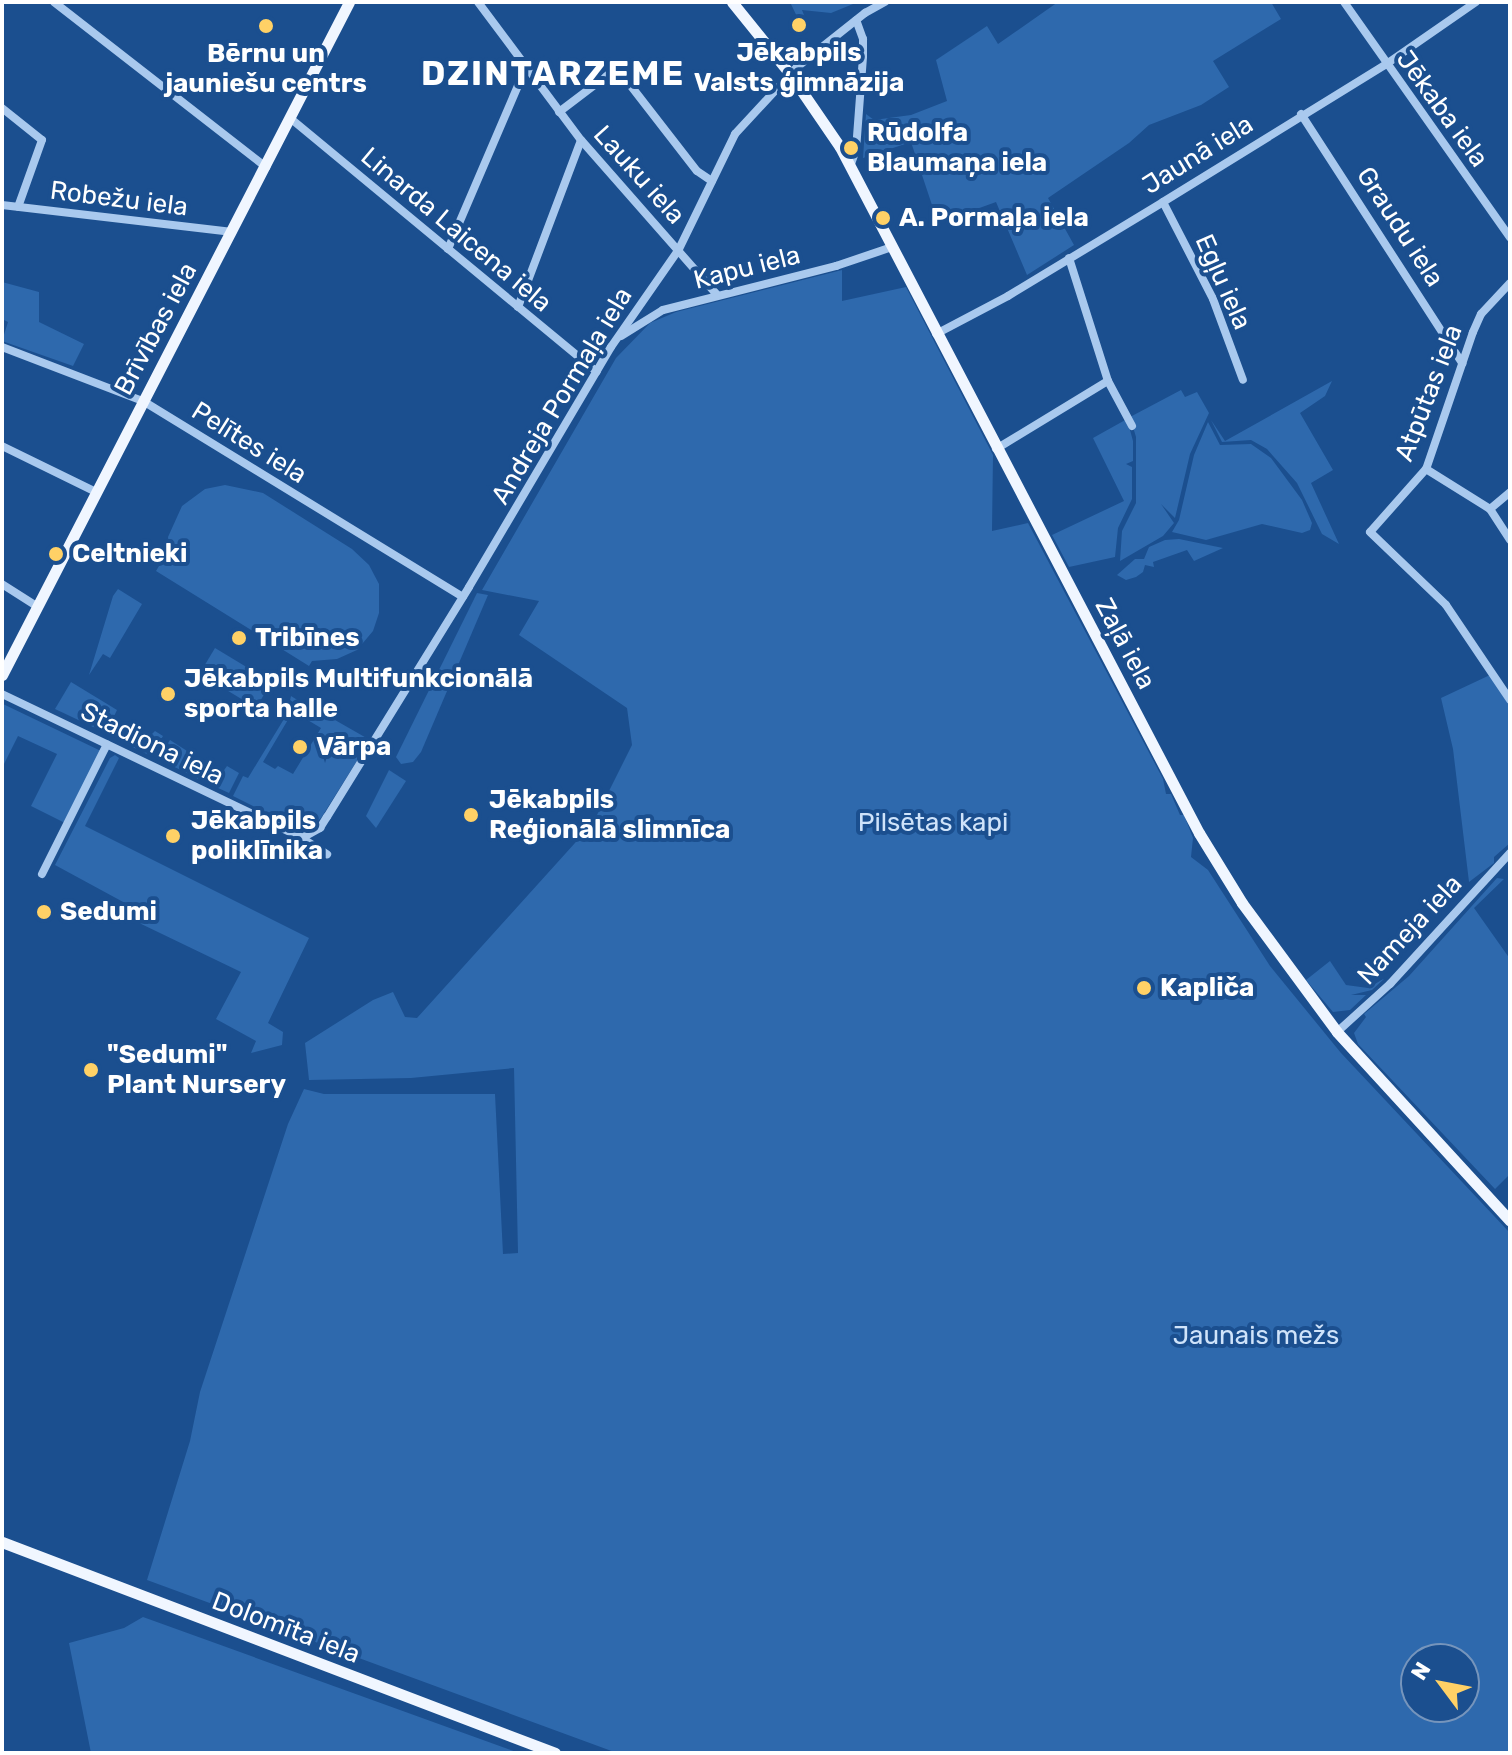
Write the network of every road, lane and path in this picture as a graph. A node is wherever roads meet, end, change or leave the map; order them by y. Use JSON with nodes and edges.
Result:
{"nodes":[{"id":1,"x":54,"y":2,"type":"edge"},
{"id":2,"x":349,"y":2,"type":"edge"},
{"id":3,"x":478,"y":2,"type":"edge"},
{"id":4,"x":732,"y":2,"type":"edge"},
{"id":5,"x":885,"y":2,"type":"edge"},
{"id":6,"x":1344,"y":2,"type":"edge"},
{"id":7,"x":1457,"y":2,"type":"edge"},
{"id":8,"x":1476,"y":2,"type":"edge"},
{"id":9,"x":1465,"y":10,"type":"junction"},
{"id":10,"x":856,"y":20,"type":"junction"},
{"id":11,"x":1385,"y":65,"type":"junction"},
{"id":12,"x":525,"y":69,"type":"junction"},
{"id":13,"x":790,"y":74,"type":"junction"},
{"id":14,"x":2,"y":108,"type":"edge"},
{"id":15,"x":559,"y":112,"type":"junction"},
{"id":16,"x":1301,"y":114,"type":"junction"},
{"id":17,"x":290,"y":118,"type":"junction"},
{"id":18,"x":581,"y":140,"type":"junction"},
{"id":19,"x":266,"y":167,"type":"junction"},
{"id":20,"x":850,"y":167,"type":"junction"},
{"id":21,"x":712,"y":181,"type":"junction"},
{"id":22,"x":1163,"y":202,"type":"junction"},
{"id":23,"x":2,"y":205,"type":"edge"},
{"id":24,"x":18,"y":207,"type":"junction"},
{"id":25,"x":232,"y":232,"type":"junction"},
{"id":26,"x":1510,"y":237,"type":"edge"},
{"id":27,"x":892,"y":247,"type":"junction"},
{"id":28,"x":448,"y":249,"type":"junction"},
{"id":29,"x":679,"y":249,"type":"junction"},
{"id":30,"x":1069,"y":258,"type":"junction"},
{"id":31,"x":1510,"y":283,"type":"edge"},
{"id":32,"x":717,"y":295,"type":"junction"},
{"id":33,"x":518,"y":307,"type":"junction"},
{"id":34,"x":936,"y":334,"type":"junction"},
{"id":35,"x":617,"y":338,"type":"junction"},
{"id":36,"x":2,"y":347,"type":"edge"},
{"id":37,"x":1462,"y":363,"type":"junction"},
{"id":38,"x":597,"y":372,"type":"junction"},
{"id":39,"x":1243,"y":380,"type":"dead end"},
{"id":40,"x":1108,"y":381,"type":"junction"},
{"id":41,"x":143,"y":401,"type":"junction"},
{"id":42,"x":1132,"y":426,"type":"dead end"},
{"id":43,"x":2,"y":446,"type":"edge"},
{"id":44,"x":996,"y":449,"type":"junction"},
{"id":45,"x":1426,"y":469,"type":"junction"},
{"id":46,"x":96,"y":492,"type":"junction"},
{"id":47,"x":1510,"y":492,"type":"edge"},
{"id":48,"x":1490,"y":509,"type":"junction"},
{"id":49,"x":1510,"y":540,"type":"edge"},
{"id":50,"x":2,"y":584,"type":"edge"},
{"id":51,"x":463,"y":597,"type":"junction"},
{"id":52,"x":38,"y":607,"type":"junction"},
{"id":53,"x":2,"y":675,"type":"edge"},
{"id":54,"x":2,"y":694,"type":"edge"},
{"id":55,"x":1510,"y":700,"type":"edge"},
{"id":56,"x":107,"y":744,"type":"junction"},
{"id":57,"x":302,"y":838,"type":"junction"},
{"id":58,"x":1510,"y":853,"type":"edge"},
{"id":59,"x":327,"y":854,"type":"dead end"},
{"id":60,"x":42,"y":874,"type":"dead end"},
{"id":61,"x":1337,"y":1032,"type":"junction"},
{"id":62,"x":1510,"y":1221,"type":"edge"},
{"id":63,"x":2,"y":1542,"type":"edge"},
{"id":64,"x":555,"y":1753,"type":"edge"}],
"edges":[{"from":1,"to":19,"type":"street"},
{"from":2,"to":17,"type":"main road","name":"Brīvības iela"},
{"from":3,"to":12,"type":"street","name":"Lauku iela"},
{"from":4,"to":13,"type":"main road"},
{"from":5,"to":10,"type":"street","name":"Andreja Pormaļa iela"},
{"from":6,"to":11,"type":"street","name":"Jēkaba iela"},
{"from":7,"to":9,"type":"street"},
{"from":8,"to":9,"type":"street","name":"Jaunā iela"},
{"from":9,"to":11,"type":"street","name":"Jaunā iela"},
{"from":10,"to":13,"type":"street","name":"Andreja Pormaļa iela"},
{"from":10,"to":20,"type":"street"},
{"from":11,"to":16,"type":"street","name":"Jaunā iela"},
{"from":11,"to":26,"type":"street","name":"Jēkaba iela"},
{"from":12,"to":15,"type":"street","name":"Lauku iela"},
{"from":12,"to":28,"type":"street"},
{"from":13,"to":20,"type":"main road"},
{"from":13,"to":21,"type":"street","name":"Andreja Pormaļa iela"},
{"from":14,"to":24,"type":"street"},
{"from":15,"to":18,"type":"street","name":"Lauku iela"},
{"from":15,"to":21,"type":"street"},
{"from":16,"to":22,"type":"street","name":"Jaunā iela"},
{"from":16,"to":37,"type":"street","name":"Graudu iela"},
{"from":17,"to":19,"type":"main road","name":"Brīvības iela"},
{"from":17,"to":28,"type":"street","name":"Linarda Laicena iela"},
{"from":18,"to":29,"type":"street","name":"Lauku iela"},
{"from":18,"to":33,"type":"street"},
{"from":19,"to":25,"type":"main road","name":"Brīvības iela"},
{"from":20,"to":27,"type":"main road","name":"Zaļā iela"},
{"from":21,"to":29,"type":"street","name":"Andreja Pormaļa iela"},
{"from":22,"to":30,"type":"street","name":"Jaunā iela"},
{"from":22,"to":39,"type":"street","name":"Egļu iela"},
{"from":23,"to":24,"type":"street","name":"Robežu iela"},
{"from":24,"to":25,"type":"street","name":"Robežu iela"},
{"from":25,"to":41,"type":"main road","name":"Brīvības iela"},
{"from":27,"to":32,"type":"street","name":"Kapu iela"},
{"from":27,"to":34,"type":"main road","name":"Zaļā iela"},
{"from":28,"to":33,"type":"street","name":"Linarda Laicena iela"},
{"from":29,"to":32,"type":"street","name":"Lauku iela"},
{"from":29,"to":35,"type":"street","name":"Andreja Pormaļa iela"},
{"from":30,"to":34,"type":"street","name":"Jaunā iela"},
{"from":30,"to":40,"type":"street"},
{"from":31,"to":37,"type":"street","name":"Atpūtas iela"},
{"from":32,"to":35,"type":"street","name":"Kapu iela"},
{"from":33,"to":38,"type":"street","name":"Linarda Laicena iela"},
{"from":34,"to":44,"type":"main road","name":"Zaļā iela"},
{"from":35,"to":38,"type":"street","name":"Andreja Pormaļa iela"},
{"from":36,"to":41,"type":"street","name":"Pelītes iela"},
{"from":37,"to":45,"type":"street","name":"Atpūtas iela"},
{"from":38,"to":51,"type":"street","name":"Andreja Pormaļa iela"},
{"from":40,"to":42,"type":"street"},
{"from":40,"to":44,"type":"street"},
{"from":41,"to":46,"type":"main road","name":"Brīvības iela"},
{"from":41,"to":51,"type":"street","name":"Pelītes iela"},
{"from":43,"to":46,"type":"street"},
{"from":44,"to":61,"type":"main road","name":"Zaļā iela"},
{"from":45,"to":48,"type":"street"},
{"from":45,"to":55,"type":"street","name":"Atpūtas iela"},
{"from":46,"to":52,"type":"main road","name":"Brīvības iela"},
{"from":47,"to":48,"type":"street"},
{"from":48,"to":49,"type":"street"},
{"from":50,"to":52,"type":"street"},
{"from":51,"to":57,"type":"street","name":"Andreja Pormaļa iela"},
{"from":52,"to":53,"type":"main road","name":"Brīvības iela"},
{"from":54,"to":56,"type":"street","name":"Stadiona iela"},
{"from":56,"to":57,"type":"street","name":"Stadiona iela"},
{"from":56,"to":60,"type":"street"},
{"from":57,"to":59,"type":"street","name":"Stadiona iela"},
{"from":58,"to":61,"type":"street","name":"Nameja iela"},
{"from":61,"to":62,"type":"main road","name":"Zaļā iela"},
{"from":63,"to":64,"type":"main road","name":"Dolomīta iela"}]}
